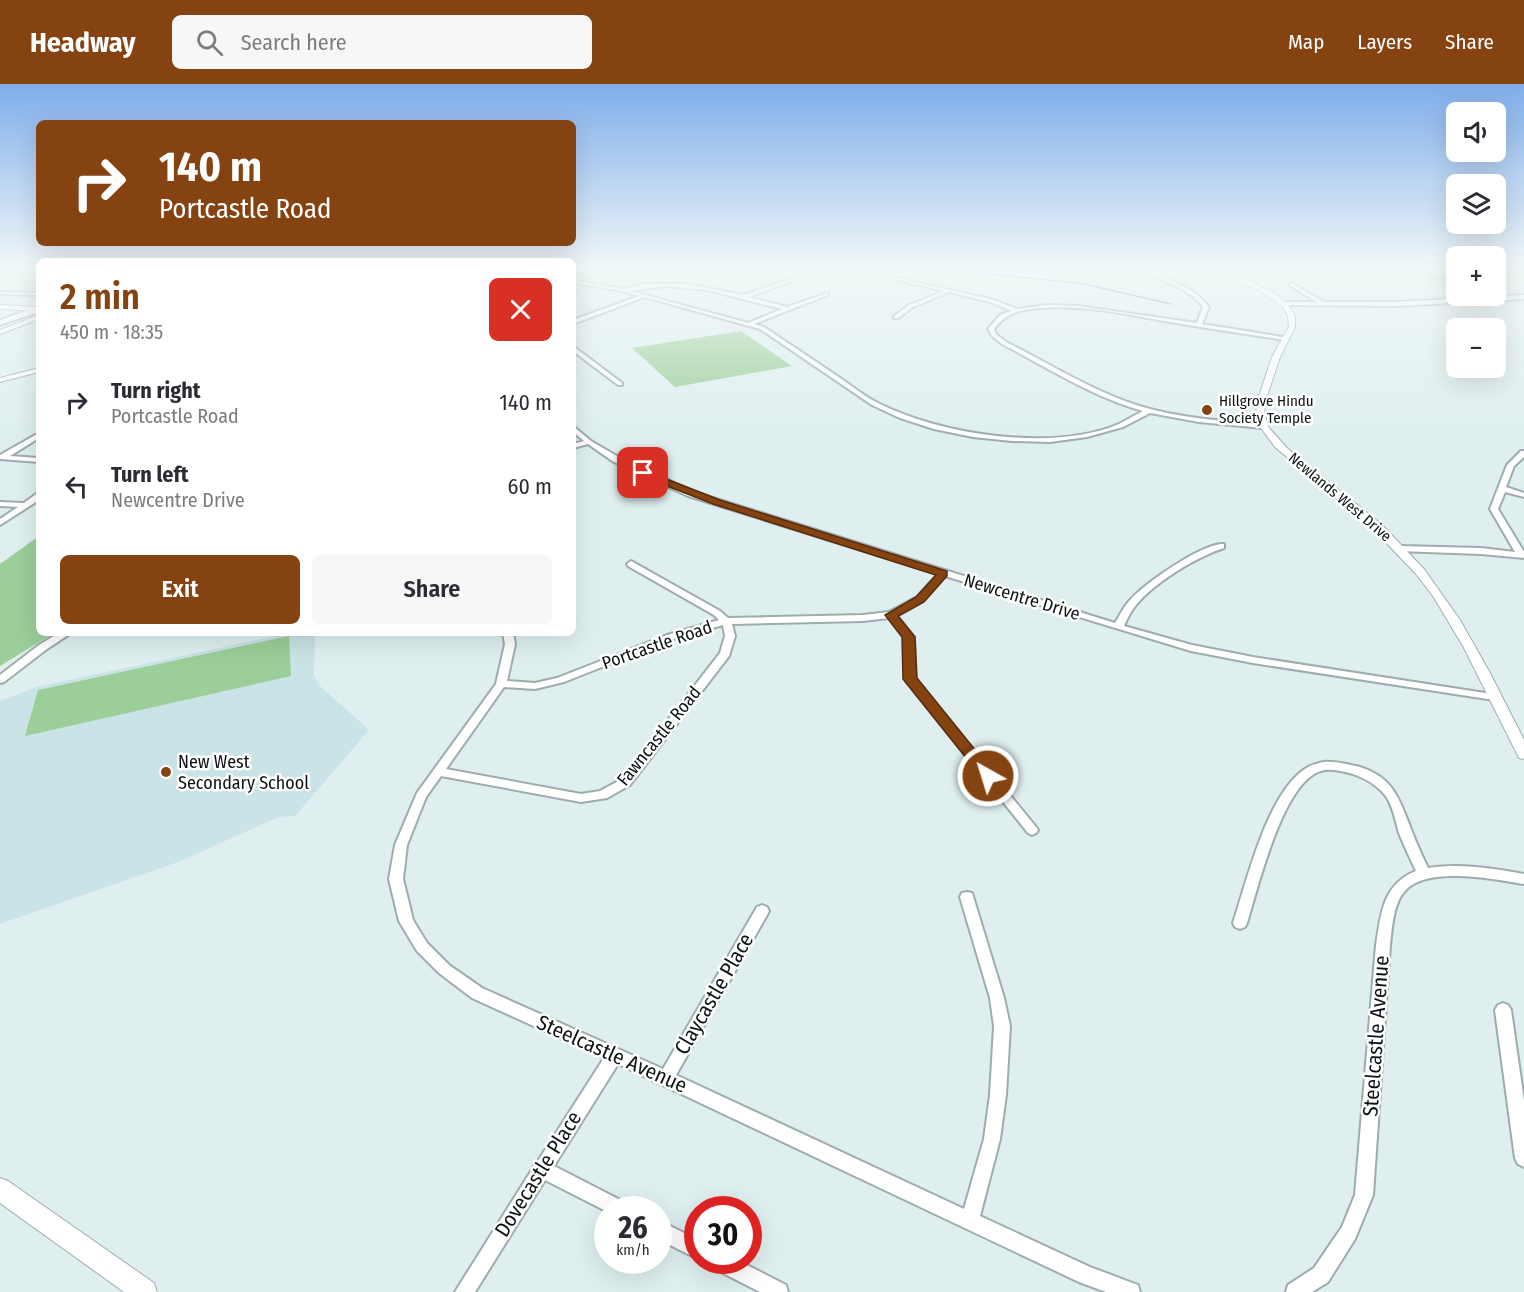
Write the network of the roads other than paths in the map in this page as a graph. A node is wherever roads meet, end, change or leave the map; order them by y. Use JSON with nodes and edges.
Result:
{"nodes":[{"id":1,"x":20,"y":324,"type":"edge"},
{"id":2,"x":750,"y":324,"type":"edge"},
{"id":3,"x":993,"y":324,"type":"edge"},
{"id":4,"x":1194,"y":324,"type":"edge"},
{"id":5,"x":1291,"y":324,"type":"edge"},
{"id":6,"x":1198,"y":325,"type":"joint"},
{"id":7,"x":0,"y":332,"type":"edge"},
{"id":8,"x":1286,"y":338,"type":"junction"},
{"id":9,"x":576,"y":350,"type":"edge"},
{"id":10,"x":36,"y":371,"type":"edge"},
{"id":11,"x":0,"y":380,"type":"edge"},
{"id":12,"x":620,"y":384,"type":"dead end"},
{"id":13,"x":1149,"y":411,"type":"junction"},
{"id":14,"x":1263,"y":426,"type":"junction"},
{"id":15,"x":576,"y":431,"type":"edge"},
{"id":16,"x":36,"y":437,"type":"edge"},
{"id":17,"x":589,"y":442,"type":"junction"},
{"id":18,"x":576,"y":445,"type":"edge"},
{"id":19,"x":1524,"y":453,"type":"edge"},
{"id":20,"x":1,"y":457,"type":"edge"},
{"id":21,"x":36,"y":460,"type":"edge"},
{"id":22,"x":1501,"y":488,"type":"junction"},
{"id":23,"x":1524,"y":495,"type":"edge"},
{"id":24,"x":36,"y":498,"type":"edge"},
{"id":25,"x":0,"y":504,"type":"edge"},
{"id":26,"x":25,"y":505,"type":"junction"},
{"id":27,"x":0,"y":522,"type":"edge"},
{"id":28,"x":1221,"y":546,"type":"dead end"},
{"id":29,"x":1400,"y":549,"type":"junction"},
{"id":30,"x":1522,"y":555,"type":"edge"},
{"id":31,"x":630,"y":564,"type":"dead end"},
{"id":32,"x":943,"y":573,"type":"junction"},
{"id":33,"x":891,"y":615,"type":"junction"},
{"id":34,"x":727,"y":621,"type":"junction"},
{"id":35,"x":1118,"y":627,"type":"junction"},
{"id":36,"x":61,"y":636,"type":"edge"},
{"id":37,"x":509,"y":636,"type":"edge"},
{"id":38,"x":0,"y":680,"type":"edge"},
{"id":39,"x":501,"y":684,"type":"junction"},
{"id":40,"x":1494,"y":697,"type":"junction"},
{"id":41,"x":1524,"y":754,"type":"edge"},
{"id":42,"x":439,"y":771,"type":"junction"},
{"id":43,"x":1032,"y":830,"type":"dead end"},
{"id":44,"x":1424,"y":873,"type":"junction"},
{"id":45,"x":1524,"y":879,"type":"edge"},
{"id":46,"x":967,"y":897,"type":"dead end"},
{"id":47,"x":762,"y":911,"type":"dead end"},
{"id":48,"x":1240,"y":923,"type":"dead end"},
{"id":49,"x":1503,"y":1011,"type":"dead end"},
{"id":50,"x":614,"y":1056,"type":"junction"},
{"id":51,"x":666,"y":1078,"type":"junction"},
{"id":52,"x":1524,"y":1158,"type":"edge"},
{"id":53,"x":541,"y":1168,"type":"junction"},
{"id":54,"x":0,"y":1189,"type":"edge"},
{"id":55,"x":595,"y":1196,"type":"edge"},
{"id":56,"x":970,"y":1221,"type":"junction"},
{"id":57,"x":745,"y":1274,"type":"edge"},
{"id":58,"x":145,"y":1292,"type":"edge"},
{"id":59,"x":464,"y":1292,"type":"edge"},
{"id":60,"x":779,"y":1292,"type":"edge"},
{"id":61,"x":1131,"y":1292,"type":"edge"},
{"id":62,"x":1295,"y":1292,"type":"edge"}],
"edges":[{"from":1,"to":7,"type":"street"},
{"from":2,"to":13,"type":"street"},
{"from":3,"to":13,"type":"street"},
{"from":4,"to":6,"type":"street"},
{"from":5,"to":8,"type":"street"},
{"from":6,"to":8,"type":"street"},
{"from":8,"to":14,"type":"street"},
{"from":9,"to":12,"type":"street"},
{"from":10,"to":11,"type":"street"},
{"from":13,"to":14,"type":"street"},
{"from":14,"to":29,"type":"street","name":"Newlands West Drive"},
{"from":15,"to":17,"type":"street","name":"Newcentre Drive"},
{"from":16,"to":20,"type":"street"},
{"from":17,"to":18,"type":"street"},
{"from":17,"to":32,"type":"street","name":"Newcentre Drive"},
{"from":19,"to":22,"type":"street"},
{"from":20,"to":21,"type":"street"},
{"from":22,"to":23,"type":"street"},
{"from":22,"to":30,"type":"street"},
{"from":24,"to":26,"type":"street"},
{"from":25,"to":26,"type":"street"},
{"from":26,"to":27,"type":"street"},
{"from":28,"to":35,"type":"street"},
{"from":29,"to":30,"type":"street"},
{"from":29,"to":40,"type":"street","name":"Newlands West Drive"},
{"from":31,"to":34,"type":"street"},
{"from":32,"to":33,"type":"street","name":"Portcastle Road"},
{"from":32,"to":35,"type":"street","name":"Newcentre Drive"},
{"from":33,"to":34,"type":"street","name":"Portcastle Road"},
{"from":33,"to":43,"type":"street"},
{"from":34,"to":39,"type":"street","name":"Portcastle Road"},
{"from":34,"to":42,"type":"street","name":"Fawncastle Road"},
{"from":35,"to":40,"type":"street","name":"Newcentre Drive"},
{"from":36,"to":38,"type":"street"},
{"from":37,"to":39,"type":"street","name":"Steelcastle Avenue"},
{"from":39,"to":42,"type":"street","name":"Steelcastle Avenue"},
{"from":40,"to":41,"type":"street","name":"Newlands West Drive"},
{"from":42,"to":50,"type":"street","name":"Steelcastle Avenue"},
{"from":44,"to":45,"type":"street","name":"Steelcastle Avenue"},
{"from":44,"to":48,"type":"street"},
{"from":44,"to":62,"type":"street","name":"Steelcastle Avenue"},
{"from":46,"to":56,"type":"street"},
{"from":47,"to":51,"type":"street","name":"Claycastle Place"},
{"from":49,"to":52,"type":"street"},
{"from":50,"to":51,"type":"street","name":"Steelcastle Avenue"},
{"from":50,"to":53,"type":"street","name":"Dovecastle Place"},
{"from":51,"to":56,"type":"street","name":"Steelcastle Avenue"},
{"from":53,"to":55,"type":"street"},
{"from":53,"to":59,"type":"street","name":"Dovecastle Place"},
{"from":54,"to":58,"type":"street"},
{"from":56,"to":61,"type":"street","name":"Steelcastle Avenue"},
{"from":57,"to":60,"type":"street"}]}
